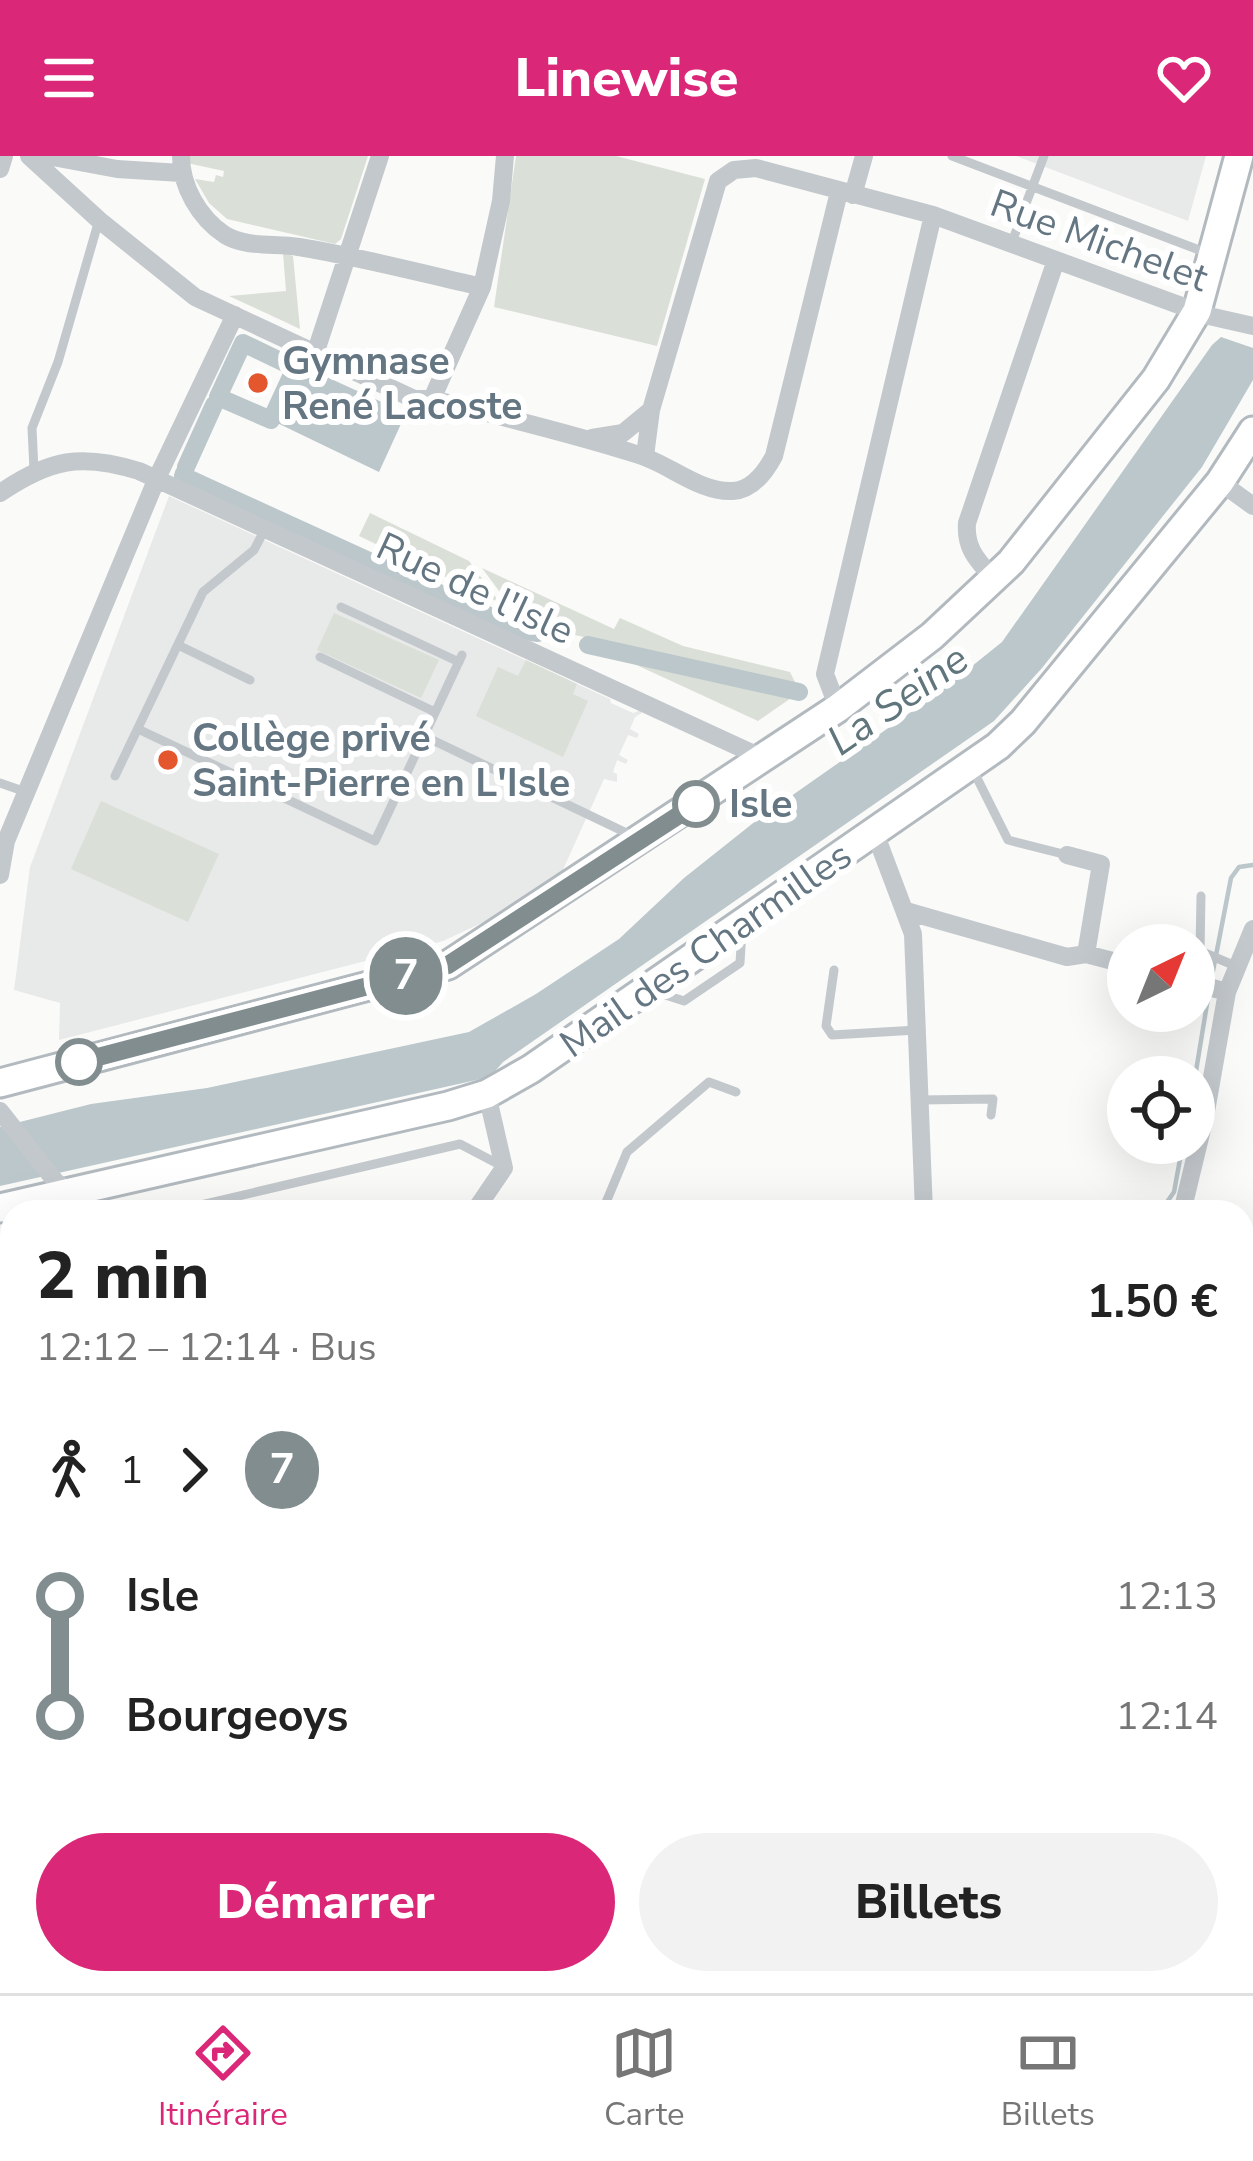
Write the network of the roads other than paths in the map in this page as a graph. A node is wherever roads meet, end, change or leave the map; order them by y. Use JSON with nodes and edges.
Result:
{"nodes":[{"id":1,"x":4,"y":156,"type":"edge"},
{"id":2,"x":29,"y":156,"type":"edge"},
{"id":3,"x":47,"y":156,"type":"edge"},
{"id":4,"x":380,"y":156,"type":"edge"},
{"id":5,"x":506,"y":156,"type":"edge"},
{"id":6,"x":864,"y":156,"type":"edge"},
{"id":7,"x":952,"y":156,"type":"edge"},
{"id":8,"x":1044,"y":156,"type":"edge"},
{"id":9,"x":1239,"y":156,"type":"edge"},
{"id":10,"x":181,"y":164,"type":"edge"},
{"id":11,"x":787,"y":166,"type":"edge"},
{"id":12,"x":0,"y":169,"type":"edge"},
{"id":13,"x":1033,"y":187,"type":"junction"},
{"id":14,"x":846,"y":193,"type":"junction"},
{"id":15,"x":1027,"y":201,"type":"dead end"},
{"id":16,"x":933,"y":215,"type":"junction"},
{"id":17,"x":99,"y":220,"type":"junction"},
{"id":18,"x":1019,"y":224,"type":"dead end"},
{"id":19,"x":1011,"y":244,"type":"junction"},
{"id":20,"x":1212,"y":255,"type":"junction"},
{"id":21,"x":348,"y":256,"type":"junction"},
{"id":22,"x":1056,"y":260,"type":"junction"},
{"id":23,"x":482,"y":286,"type":"junction"},
{"id":24,"x":1203,"y":314,"type":"junction"},
{"id":25,"x":235,"y":315,"type":"junction"},
{"id":26,"x":1253,"y":326,"type":"edge"},
{"id":27,"x":316,"y":352,"type":"junction"},
{"id":28,"x":432,"y":399,"type":"junction"},
{"id":29,"x":651,"y":410,"type":"junction"},
{"id":30,"x":1253,"y":431,"type":"edge"},
{"id":31,"x":583,"y":435,"type":"junction"},
{"id":32,"x":645,"y":457,"type":"junction"},
{"id":33,"x":34,"y":470,"type":"junction"},
{"id":34,"x":157,"y":478,"type":"junction"},
{"id":35,"x":1220,"y":482,"type":"junction"},
{"id":36,"x":0,"y":493,"type":"edge"},
{"id":37,"x":1253,"y":506,"type":"edge"},
{"id":38,"x":266,"y":529,"type":"junction"},
{"id":39,"x":994,"y":579,"type":"junction"},
{"id":40,"x":341,"y":607,"type":"dead end"},
{"id":41,"x":178,"y":645,"type":"junction"},
{"id":42,"x":320,"y":657,"type":"dead end"},
{"id":43,"x":250,"y":680,"type":"dead end"},
{"id":44,"x":838,"y":708,"type":"junction"},
{"id":45,"x":435,"y":712,"type":"junction"},
{"id":46,"x":138,"y":729,"type":"junction"},
{"id":47,"x":424,"y":736,"type":"junction"},
{"id":48,"x":765,"y":759,"type":"junction"},
{"id":49,"x":970,"y":765,"type":"junction"},
{"id":50,"x":115,"y":776,"type":"dead end"},
{"id":51,"x":0,"y":783,"type":"edge"},
{"id":52,"x":26,"y":792,"type":"junction"},
{"id":53,"x":875,"y":833,"type":"junction"},
{"id":54,"x":639,"y":843,"type":"junction"},
{"id":55,"x":1067,"y":855,"type":"joint"},
{"id":56,"x":0,"y":875,"type":"edge"},
{"id":57,"x":1201,"y":896,"type":"dead end"},
{"id":58,"x":906,"y":910,"type":"junction"},
{"id":59,"x":1253,"y":929,"type":"edge"},
{"id":60,"x":1086,"y":954,"type":"junction"},
{"id":61,"x":1107,"y":960,"type":"edge"},
{"id":62,"x":1238,"y":967,"type":"junction"},
{"id":63,"x":834,"y":970,"type":"dead end"},
{"id":64,"x":1215,"y":989,"type":"edge"},
{"id":65,"x":1224,"y":991,"type":"junction"},
{"id":66,"x":917,"y":1030,"type":"junction"},
{"id":67,"x":0,"y":1083,"type":"edge"},
{"id":68,"x":736,"y":1092,"type":"dead end"},
{"id":69,"x":487,"y":1094,"type":"junction"},
{"id":70,"x":920,"y":1100,"type":"junction"},
{"id":71,"x":0,"y":1111,"type":"edge"},
{"id":72,"x":992,"y":1115,"type":"dead end"},
{"id":73,"x":504,"y":1168,"type":"junction"},
{"id":74,"x":58,"y":1182,"type":"junction"},
{"id":75,"x":18,"y":1200,"type":"edge"},
{"id":76,"x":80,"y":1200,"type":"edge"},
{"id":77,"x":222,"y":1200,"type":"edge"},
{"id":78,"x":482,"y":1200,"type":"edge"},
{"id":79,"x":607,"y":1200,"type":"edge"},
{"id":80,"x":924,"y":1200,"type":"edge"},
{"id":81,"x":1185,"y":1200,"type":"edge"}],
"edges":[{"from":1,"to":12,"type":"street"},
{"from":2,"to":17,"type":"street"},
{"from":3,"to":10,"type":"street"},
{"from":4,"to":21,"type":"street"},
{"from":5,"to":23,"type":"street"},
{"from":6,"to":14,"type":"street"},
{"from":7,"to":13,"type":"lane"},
{"from":8,"to":13,"type":"lane"},
{"from":9,"to":20,"type":"main road"},
{"from":10,"to":21,"type":"street"},
{"from":11,"to":14,"type":"street","name":"Rue Michelet"},
{"from":11,"to":29,"type":"street","name":"Rue Michelet"},
{"from":13,"to":15,"type":"lane"},
{"from":13,"to":20,"type":"lane"},
{"from":14,"to":16,"type":"street","name":"Rue Michelet"},
{"from":14,"to":32,"type":"street"},
{"from":16,"to":19,"type":"street","name":"Rue Michelet"},
{"from":16,"to":44,"type":"street"},
{"from":17,"to":25,"type":"street"},
{"from":17,"to":33,"type":"lane"},
{"from":18,"to":19,"type":"lane"},
{"from":19,"to":22,"type":"street","name":"Rue Michelet"},
{"from":20,"to":24,"type":"main road"},
{"from":21,"to":23,"type":"street"},
{"from":21,"to":27,"type":"street"},
{"from":22,"to":24,"type":"street","name":"Rue Michelet"},
{"from":22,"to":39,"type":"street"},
{"from":23,"to":28,"type":"street"},
{"from":24,"to":26,"type":"street","name":"Rue Michelet"},
{"from":24,"to":39,"type":"main road"},
{"from":25,"to":27,"type":"street"},
{"from":25,"to":34,"type":"street"},
{"from":27,"to":28,"type":"street"},
{"from":28,"to":31,"type":"street"},
{"from":29,"to":31,"type":"street"},
{"from":29,"to":32,"type":"street"},
{"from":30,"to":35,"type":"main road","name":"Mail des Charmilles"},
{"from":31,"to":32,"type":"street"},
{"from":33,"to":34,"type":"street","name":"Rue de l'Isle"},
{"from":33,"to":36,"type":"street"},
{"from":34,"to":38,"type":"street","name":"Rue de l'Isle"},
{"from":34,"to":52,"type":"street"},
{"from":35,"to":37,"type":"street"},
{"from":35,"to":49,"type":"main road","name":"Mail des Charmilles"},
{"from":38,"to":41,"type":"lane"},
{"from":38,"to":48,"type":"street","name":"Rue de l'Isle"},
{"from":39,"to":44,"type":"main road"},
{"from":40,"to":45,"type":"lane"},
{"from":41,"to":43,"type":"lane"},
{"from":41,"to":46,"type":"lane"},
{"from":42,"to":45,"type":"lane"},
{"from":44,"to":48,"type":"main road"},
{"from":45,"to":47,"type":"lane"},
{"from":46,"to":47,"type":"lane"},
{"from":46,"to":50,"type":"lane"},
{"from":47,"to":54,"type":"lane"},
{"from":48,"to":54,"type":"main road"},
{"from":49,"to":53,"type":"main road","name":"Mail des Charmilles"},
{"from":49,"to":55,"type":"lane"},
{"from":51,"to":52,"type":"lane"},
{"from":52,"to":56,"type":"street"},
{"from":53,"to":58,"type":"street"},
{"from":53,"to":69,"type":"main road","name":"Mail des Charmilles"},
{"from":54,"to":67,"type":"main road"},
{"from":55,"to":60,"type":"street"},
{"from":57,"to":62,"type":"lane"},
{"from":58,"to":60,"type":"street"},
{"from":58,"to":66,"type":"street"},
{"from":59,"to":62,"type":"street"},
{"from":60,"to":61,"type":"street"},
{"from":62,"to":65,"type":"street"},
{"from":63,"to":66,"type":"lane"},
{"from":64,"to":65,"type":"street"},
{"from":65,"to":81,"type":"street"},
{"from":66,"to":70,"type":"street"},
{"from":68,"to":79,"type":"lane"},
{"from":69,"to":73,"type":"street"},
{"from":69,"to":74,"type":"main road","name":"Mail des Charmilles"},
{"from":70,"to":72,"type":"lane"},
{"from":70,"to":80,"type":"street"},
{"from":71,"to":74,"type":"street"},
{"from":73,"to":77,"type":"lane"},
{"from":73,"to":78,"type":"street"},
{"from":74,"to":75,"type":"main road","name":"Mail des Charmilles"},
{"from":74,"to":76,"type":"street"}]}
